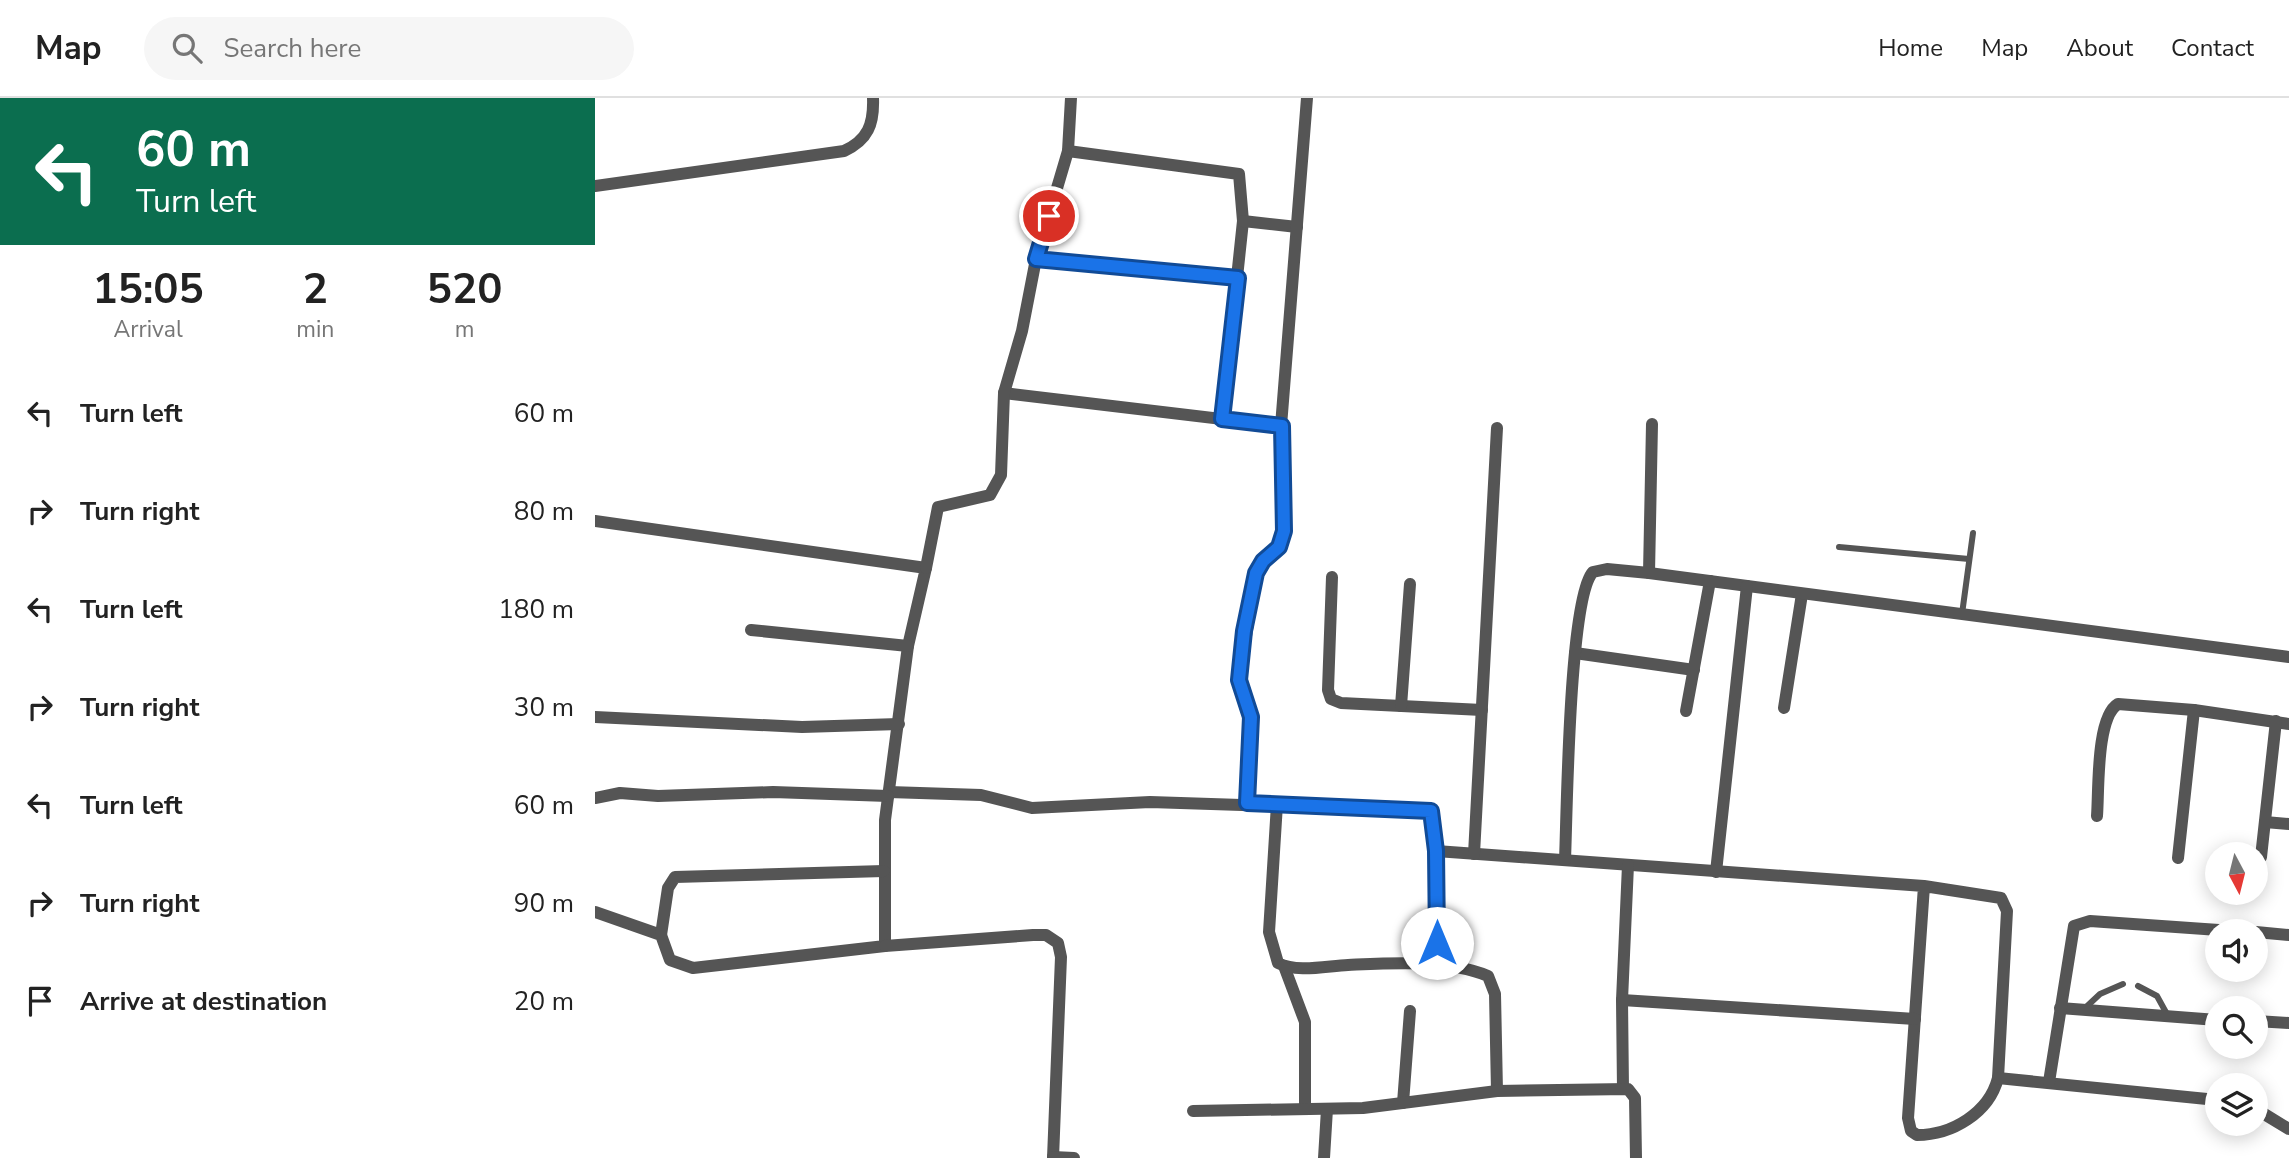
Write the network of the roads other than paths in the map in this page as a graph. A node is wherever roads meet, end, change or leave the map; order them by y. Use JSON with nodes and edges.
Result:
{"nodes":[{"id":1,"x":873,"y":98,"type":"edge"},
{"id":2,"x":1071,"y":98,"type":"edge"},
{"id":3,"x":1307,"y":98,"type":"edge"},
{"id":4,"x":1068,"y":151,"type":"junction"},
{"id":5,"x":595,"y":186,"type":"edge"},
{"id":6,"x":1243,"y":221,"type":"junction"},
{"id":7,"x":1297,"y":227,"type":"junction"},
{"id":8,"x":1036,"y":259,"type":"junction"},
{"id":9,"x":1238,"y":278,"type":"junction"},
{"id":10,"x":1004,"y":393,"type":"junction"},
{"id":11,"x":1222,"y":419,"type":"junction"},
{"id":12,"x":1652,"y":424,"type":"dead end"},
{"id":13,"x":1282,"y":426,"type":"junction"},
{"id":14,"x":1497,"y":428,"type":"dead end"},
{"id":15,"x":595,"y":521,"type":"edge"},
{"id":16,"x":1973,"y":533,"type":"dead end"},
{"id":17,"x":1839,"y":547,"type":"dead end"},
{"id":18,"x":1969,"y":559,"type":"junction"},
{"id":19,"x":926,"y":568,"type":"junction"},
{"id":20,"x":1649,"y":573,"type":"junction"},
{"id":21,"x":1332,"y":577,"type":"dead end"},
{"id":22,"x":1710,"y":581,"type":"junction"},
{"id":23,"x":1411,"y":583,"type":"dead end"},
{"id":24,"x":1747,"y":586,"type":"junction"},
{"id":25,"x":1802,"y":594,"type":"junction"},
{"id":26,"x":1962,"y":616,"type":"junction"},
{"id":27,"x":751,"y":630,"type":"dead end"},
{"id":28,"x":2289,"y":642,"type":"edge"},
{"id":29,"x":908,"y":646,"type":"junction"},
{"id":30,"x":1575,"y":653,"type":"junction"},
{"id":31,"x":2287,"y":657,"type":"edge"},
{"id":32,"x":1694,"y":670,"type":"junction"},
{"id":33,"x":1401,"y":706,"type":"junction"},
{"id":34,"x":1784,"y":708,"type":"dead end"},
{"id":35,"x":1482,"y":710,"type":"junction"},
{"id":36,"x":2194,"y":710,"type":"junction"},
{"id":37,"x":1686,"y":711,"type":"dead end"},
{"id":38,"x":595,"y":717,"type":"edge"},
{"id":39,"x":2283,"y":722,"type":"edge"},
{"id":40,"x":899,"y":724,"type":"junction"},
{"id":41,"x":889,"y":794,"type":"junction"},
{"id":42,"x":595,"y":798,"type":"edge"},
{"id":43,"x":1247,"y":803,"type":"junction"},
{"id":44,"x":1277,"y":804,"type":"junction"},
{"id":45,"x":2097,"y":816,"type":"dead end"},
{"id":46,"x":2265,"y":822,"type":"junction"},
{"id":47,"x":2289,"y":824,"type":"edge"},
{"id":48,"x":2263,"y":842,"type":"edge"},
{"id":49,"x":1436,"y":851,"type":"junction"},
{"id":50,"x":1474,"y":854,"type":"junction"},
{"id":51,"x":2178,"y":858,"type":"dead end"},
{"id":52,"x":1565,"y":860,"type":"junction"},
{"id":53,"x":1628,"y":865,"type":"junction"},
{"id":54,"x":884,"y":871,"type":"junction"},
{"id":55,"x":1716,"y":872,"type":"junction"},
{"id":56,"x":1924,"y":887,"type":"junction"},
{"id":57,"x":595,"y":912,"type":"edge"},
{"id":58,"x":2205,"y":929,"type":"edge"},
{"id":59,"x":2268,"y":933,"type":"edge"},
{"id":60,"x":661,"y":935,"type":"junction"},
{"id":61,"x":2289,"y":935,"type":"edge"},
{"id":62,"x":885,"y":946,"type":"junction"},
{"id":63,"x":1284,"y":966,"type":"junction"},
{"id":64,"x":1437,"y":966,"type":"junction"},
{"id":65,"x":2123,"y":984,"type":"dead end"},
{"id":66,"x":2138,"y":986,"type":"dead end"},
{"id":67,"x":1622,"y":1000,"type":"junction"},
{"id":68,"x":2060,"y":1008,"type":"junction"},
{"id":69,"x":2083,"y":1010,"type":"junction"},
{"id":70,"x":1410,"y":1011,"type":"dead end"},
{"id":71,"x":2169,"y":1018,"type":"junction"},
{"id":72,"x":1915,"y":1019,"type":"junction"},
{"id":73,"x":2205,"y":1020,"type":"edge"},
{"id":74,"x":2268,"y":1022,"type":"edge"},
{"id":75,"x":2289,"y":1023,"type":"edge"},
{"id":76,"x":1998,"y":1078,"type":"junction"},
{"id":77,"x":2049,"y":1082,"type":"junction"},
{"id":78,"x":1623,"y":1088,"type":"junction"},
{"id":79,"x":1497,"y":1091,"type":"junction"},
{"id":80,"x":2205,"y":1099,"type":"edge"},
{"id":81,"x":1403,"y":1103,"type":"junction"},
{"id":82,"x":1305,"y":1109,"type":"junction"},
{"id":83,"x":1327,"y":1109,"type":"junction"},
{"id":84,"x":1193,"y":1111,"type":"dead end"},
{"id":85,"x":2268,"y":1117,"type":"edge"},
{"id":86,"x":2289,"y":1129,"type":"edge"},
{"id":87,"x":1053,"y":1157,"type":"edge"},
{"id":88,"x":1075,"y":1158,"type":"edge"},
{"id":89,"x":1324,"y":1158,"type":"edge"},
{"id":90,"x":1636,"y":1158,"type":"edge"}],
"edges":[{"from":1,"to":5,"type":"street"},
{"from":2,"to":4,"type":"street"},
{"from":3,"to":7,"type":"street"},
{"from":4,"to":6,"type":"street"},
{"from":4,"to":8,"type":"street"},
{"from":6,"to":7,"type":"street"},
{"from":6,"to":9,"type":"street"},
{"from":7,"to":13,"type":"street"},
{"from":8,"to":9,"type":"street"},
{"from":8,"to":10,"type":"street"},
{"from":9,"to":11,"type":"street"},
{"from":10,"to":11,"type":"street"},
{"from":10,"to":19,"type":"street"},
{"from":11,"to":13,"type":"street"},
{"from":12,"to":20,"type":"street"},
{"from":13,"to":43,"type":"street"},
{"from":14,"to":35,"type":"street"},
{"from":15,"to":19,"type":"street"},
{"from":16,"to":18,"type":"lane"},
{"from":17,"to":18,"type":"lane"},
{"from":18,"to":26,"type":"lane"},
{"from":19,"to":29,"type":"street"},
{"from":20,"to":22,"type":"street"},
{"from":20,"to":30,"type":"street"},
{"from":21,"to":33,"type":"street"},
{"from":22,"to":24,"type":"street"},
{"from":22,"to":32,"type":"street"},
{"from":23,"to":33,"type":"street"},
{"from":24,"to":25,"type":"street"},
{"from":24,"to":55,"type":"street"},
{"from":25,"to":26,"type":"street"},
{"from":25,"to":34,"type":"street"},
{"from":26,"to":31,"type":"street"},
{"from":27,"to":29,"type":"street"},
{"from":28,"to":31,"type":"street"},
{"from":29,"to":40,"type":"street"},
{"from":30,"to":32,"type":"street"},
{"from":30,"to":52,"type":"street"},
{"from":32,"to":37,"type":"street"},
{"from":33,"to":35,"type":"street"},
{"from":35,"to":50,"type":"street"},
{"from":36,"to":39,"type":"street"},
{"from":36,"to":45,"type":"street"},
{"from":36,"to":51,"type":"street"},
{"from":38,"to":40,"type":"street"},
{"from":39,"to":46,"type":"street"},
{"from":40,"to":41,"type":"street"},
{"from":41,"to":42,"type":"street"},
{"from":41,"to":43,"type":"street"},
{"from":41,"to":54,"type":"street"},
{"from":43,"to":44,"type":"street"},
{"from":44,"to":49,"type":"street"},
{"from":44,"to":63,"type":"street"},
{"from":46,"to":47,"type":"street"},
{"from":46,"to":48,"type":"street"},
{"from":49,"to":50,"type":"street"},
{"from":49,"to":64,"type":"street"},
{"from":50,"to":52,"type":"street"},
{"from":52,"to":53,"type":"street"},
{"from":53,"to":55,"type":"street"},
{"from":53,"to":67,"type":"street"},
{"from":54,"to":60,"type":"street"},
{"from":54,"to":62,"type":"street"},
{"from":55,"to":56,"type":"street"},
{"from":56,"to":72,"type":"street"},
{"from":56,"to":76,"type":"street"},
{"from":57,"to":60,"type":"street"},
{"from":58,"to":68,"type":"street"},
{"from":59,"to":61,"type":"street"},
{"from":60,"to":62,"type":"street"},
{"from":62,"to":87,"type":"street"},
{"from":63,"to":64,"type":"street"},
{"from":63,"to":82,"type":"street"},
{"from":64,"to":79,"type":"street"},
{"from":65,"to":69,"type":"lane"},
{"from":66,"to":71,"type":"lane"},
{"from":67,"to":72,"type":"street"},
{"from":67,"to":78,"type":"street"},
{"from":68,"to":69,"type":"street"},
{"from":68,"to":77,"type":"street"},
{"from":69,"to":71,"type":"street"},
{"from":70,"to":81,"type":"street"},
{"from":71,"to":73,"type":"street"},
{"from":72,"to":76,"type":"street"},
{"from":74,"to":75,"type":"street"},
{"from":76,"to":77,"type":"street"},
{"from":77,"to":80,"type":"street"},
{"from":78,"to":79,"type":"street"},
{"from":78,"to":90,"type":"street"},
{"from":79,"to":81,"type":"street"},
{"from":81,"to":83,"type":"street"},
{"from":82,"to":83,"type":"street"},
{"from":82,"to":84,"type":"street"},
{"from":83,"to":89,"type":"street"},
{"from":85,"to":86,"type":"street"},
{"from":87,"to":88,"type":"street"}]}
